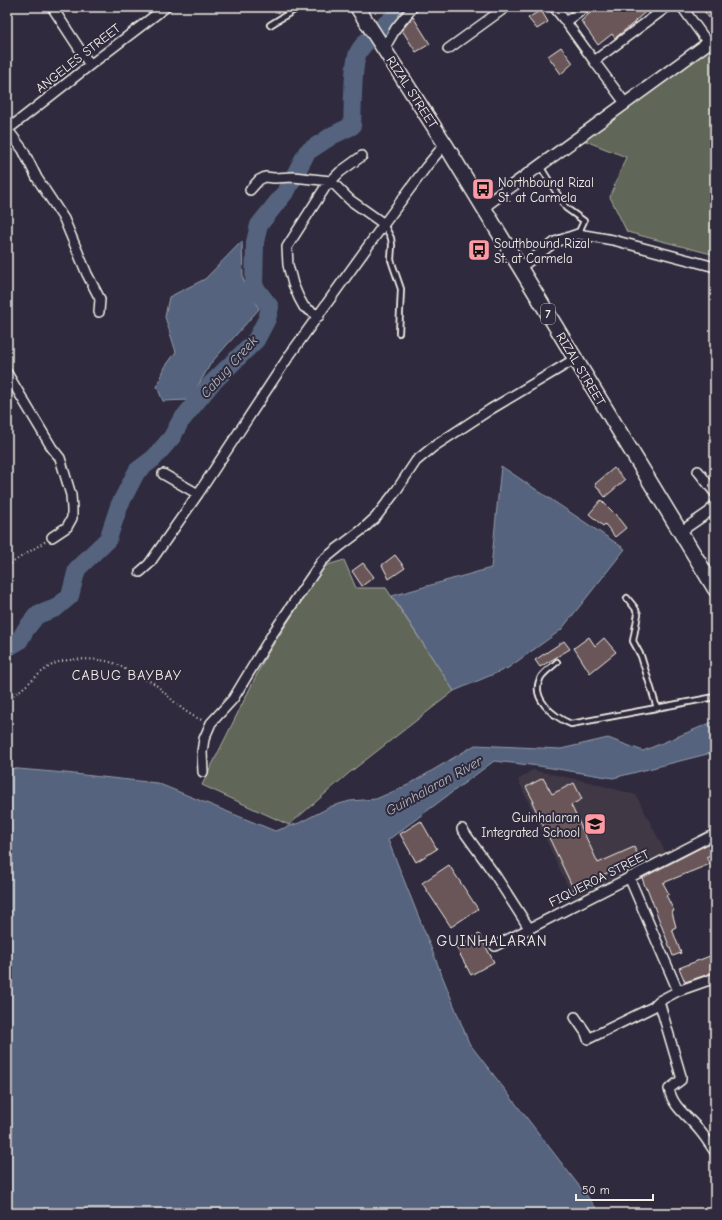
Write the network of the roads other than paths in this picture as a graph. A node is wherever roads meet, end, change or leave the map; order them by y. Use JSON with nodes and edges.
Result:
{"nodes":[{"id":1,"x":52,"y":7,"type":"edge"},
{"id":2,"x":166,"y":7,"type":"edge"},
{"id":3,"x":299,"y":7,"type":"edge"},
{"id":4,"x":357,"y":7,"type":"edge"},
{"id":5,"x":413,"y":7,"type":"edge"},
{"id":6,"x":506,"y":7,"type":"edge"},
{"id":7,"x":554,"y":7,"type":"edge"},
{"id":8,"x":586,"y":7,"type":"edge"},
{"id":9,"x":667,"y":7,"type":"edge"},
{"id":10,"x":682,"y":7,"type":"edge"},
{"id":11,"x":566,"y":22,"type":"junction"},
{"id":12,"x":270,"y":26,"type":"dead end"},
{"id":13,"x":711,"y":41,"type":"edge"},
{"id":14,"x":381,"y":45,"type":"junction"},
{"id":15,"x":448,"y":49,"type":"dead end"},
{"id":16,"x":594,"y":61,"type":"junction"},
{"id":17,"x":90,"y":65,"type":"junction"},
{"id":18,"x":625,"y":103,"type":"junction"},
{"id":19,"x":7,"y":130,"type":"edge"},
{"id":20,"x":445,"y":144,"type":"junction"},
{"id":21,"x":362,"y":156,"type":"dead end"},
{"id":22,"x":539,"y":166,"type":"junction"},
{"id":23,"x":331,"y":181,"type":"junction"},
{"id":24,"x":250,"y":190,"type":"dead end"},
{"id":25,"x":483,"y":207,"type":"junction"},
{"id":26,"x":384,"y":224,"type":"junction"},
{"id":27,"x":578,"y":234,"type":"junction"},
{"id":28,"x":715,"y":267,"type":"edge"},
{"id":29,"x":520,"y":268,"type":"junction"},
{"id":30,"x":99,"y":312,"type":"dead end"},
{"id":31,"x":318,"y":316,"type":"junction"},
{"id":32,"x":399,"y":333,"type":"dead end"},
{"id":33,"x":575,"y":359,"type":"junction"},
{"id":34,"x":7,"y":373,"type":"edge"},
{"id":35,"x":698,"y":471,"type":"dead end"},
{"id":36,"x":163,"y":474,"type":"dead end"},
{"id":37,"x":715,"y":493,"type":"edge"},
{"id":38,"x":198,"y":494,"type":"junction"},
{"id":39,"x":715,"y":504,"type":"edge"},
{"id":40,"x":680,"y":532,"type":"junction"},
{"id":41,"x":52,"y":537,"type":"road end"},
{"id":42,"x":140,"y":572,"type":"dead end"},
{"id":43,"x":715,"y":589,"type":"edge"},
{"id":44,"x":627,"y":598,"type":"dead end"},
{"id":45,"x":557,"y":662,"type":"dead end"},
{"id":46,"x":715,"y":697,"type":"edge"},
{"id":47,"x":657,"y":708,"type":"junction"},
{"id":48,"x":202,"y":772,"type":"dead end"},
{"id":49,"x":462,"y":828,"type":"dead end"},
{"id":50,"x":715,"y":834,"type":"edge"},
{"id":51,"x":629,"y":877,"type":"junction"},
{"id":52,"x":529,"y":928,"type":"junction"},
{"id":53,"x":495,"y":946,"type":"dead end"},
{"id":54,"x":715,"y":978,"type":"edge"},
{"id":55,"x":678,"y":991,"type":"junction"},
{"id":56,"x":659,"y":1001,"type":"junction"},
{"id":57,"x":575,"y":1017,"type":"dead end"},
{"id":58,"x":715,"y":1152,"type":"edge"}],
"edges":[{"from":1,"to":17,"type":"street"},
{"from":2,"to":17,"type":"street","name":"ANGELES STREET"},
{"from":3,"to":12,"type":"lane"},
{"from":4,"to":14,"type":"main road","name":"RIZAL STREET","number":"7"},
{"from":5,"to":14,"type":"street"},
{"from":6,"to":15,"type":"street"},
{"from":7,"to":11,"type":"street"},
{"from":8,"to":11,"type":"street"},
{"from":9,"to":16,"type":"street"},
{"from":10,"to":13,"type":"street"},
{"from":11,"to":16,"type":"street"},
{"from":13,"to":18,"type":"street"},
{"from":14,"to":20,"type":"main road","name":"RIZAL STREET","number":"7"},
{"from":16,"to":18,"type":"street"},
{"from":17,"to":19,"type":"street","name":"ANGELES STREET"},
{"from":18,"to":22,"type":"street"},
{"from":19,"to":30,"type":"street"},
{"from":20,"to":25,"type":"main road","name":"RIZAL STREET","number":"7"},
{"from":20,"to":26,"type":"street"},
{"from":21,"to":23,"type":"street"},
{"from":22,"to":25,"type":"street"},
{"from":22,"to":27,"type":"lane"},
{"from":23,"to":24,"type":"street"},
{"from":23,"to":26,"type":"street"},
{"from":23,"to":31,"type":"street"},
{"from":25,"to":29,"type":"main road","name":"RIZAL STREET","number":"7"},
{"from":26,"to":31,"type":"street"},
{"from":26,"to":32,"type":"lane"},
{"from":27,"to":28,"type":"street"},
{"from":27,"to":29,"type":"street"},
{"from":29,"to":33,"type":"main road","name":"RIZAL STREET","number":"7"},
{"from":31,"to":38,"type":"street"},
{"from":33,"to":40,"type":"main road","name":"RIZAL STREET","number":"7"},
{"from":33,"to":48,"type":"street"},
{"from":34,"to":41,"type":"street"},
{"from":35,"to":37,"type":"street"},
{"from":36,"to":38,"type":"street"},
{"from":38,"to":42,"type":"street"},
{"from":39,"to":40,"type":"street"},
{"from":40,"to":43,"type":"main road","name":"RIZAL STREET","number":"7"},
{"from":44,"to":47,"type":"lane"},
{"from":45,"to":47,"type":"lane"},
{"from":46,"to":47,"type":"lane"},
{"from":49,"to":52,"type":"street"},
{"from":50,"to":51,"type":"street","name":"FIQUEROA STREET"},
{"from":51,"to":52,"type":"street","name":"FIQUEROA STREET"},
{"from":51,"to":55,"type":"street"},
{"from":52,"to":53,"type":"street","name":"FIQUEROA STREET"},
{"from":54,"to":55,"type":"street"},
{"from":55,"to":56,"type":"street"},
{"from":56,"to":57,"type":"street"},
{"from":56,"to":58,"type":"street"}]}
